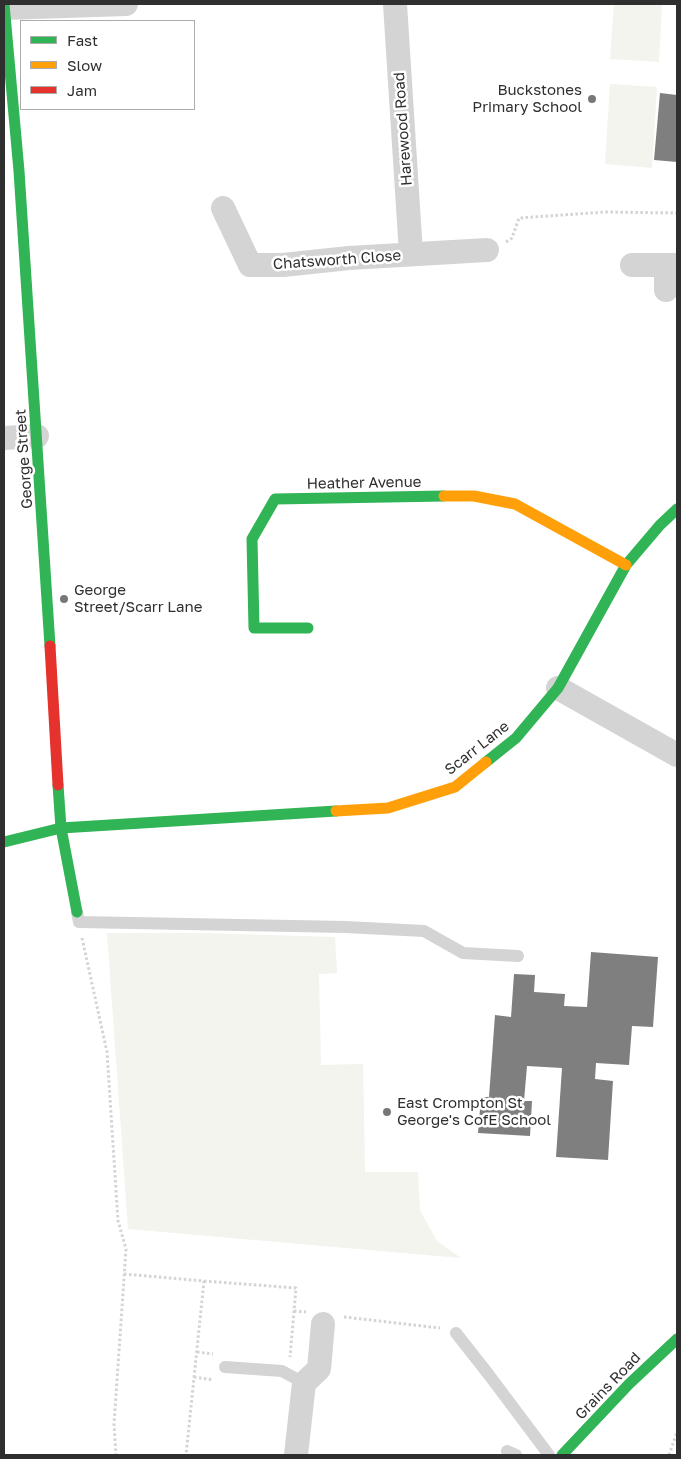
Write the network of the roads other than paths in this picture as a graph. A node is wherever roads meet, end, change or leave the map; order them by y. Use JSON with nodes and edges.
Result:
{"nodes":[{"id":1,"x":4,"y":4,"type":"edge"},
{"id":2,"x":126,"y":4,"type":"edge"},
{"id":3,"x":395,"y":4,"type":"edge"},
{"id":4,"x":4,"y":8,"type":"edge"},
{"id":5,"x":11,"y":172,"type":"edge"},
{"id":6,"x":223,"y":208,"type":"dead end"},
{"id":7,"x":488,"y":250,"type":"road end"},
{"id":8,"x":411,"y":254,"type":"junction"},
{"id":9,"x":632,"y":265,"type":"dead end"},
{"id":10,"x":672,"y":265,"type":"edge"},
{"id":11,"x":666,"y":290,"type":"dead end"},
{"id":12,"x":37,"y":436,"type":"junction"},
{"id":13,"x":4,"y":438,"type":"edge"},
{"id":14,"x":677,"y":510,"type":"edge"},
{"id":15,"x":626,"y":565,"type":"junction"},
{"id":16,"x":308,"y":628,"type":"dead end"},
{"id":17,"x":558,"y":688,"type":"junction"},
{"id":18,"x":677,"y":755,"type":"edge"},
{"id":19,"x":61,"y":828,"type":"junction"},
{"id":20,"x":4,"y":842,"type":"edge"},
{"id":21,"x":78,"y":917,"type":"joint"},
{"id":22,"x":518,"y":956,"type":"dead end"},
{"id":23,"x":326,"y":1318,"type":"road end"},
{"id":24,"x":456,"y":1333,"type":"road end"},
{"id":25,"x":677,"y":1339,"type":"edge"},
{"id":26,"x":225,"y":1367,"type":"dead end"},
{"id":27,"x":304,"y":1383,"type":"junction"},
{"id":28,"x":296,"y":1455,"type":"edge"},
{"id":29,"x":549,"y":1455,"type":"edge"},
{"id":30,"x":562,"y":1455,"type":"edge"}],
"edges":[{"from":1,"to":4,"type":"street","name":"George Street"},
{"from":2,"to":4,"type":"street"},
{"from":3,"to":8,"type":"street","name":"Harewood Road"},
{"from":4,"to":5,"type":"street","name":"George Street"},
{"from":5,"to":12,"type":"street","name":"George Street"},
{"from":6,"to":8,"type":"street","name":"Chatsworth Close"},
{"from":7,"to":8,"type":"street","name":"Chatsworth Close"},
{"from":9,"to":10,"type":"street"},
{"from":10,"to":11,"type":"street"},
{"from":12,"to":13,"type":"street"},
{"from":12,"to":19,"type":"street","name":"George Street"},
{"from":14,"to":15,"type":"street","name":"Scarr Lane"},
{"from":15,"to":16,"type":"street","name":"Heather Avenue"},
{"from":15,"to":17,"type":"street","name":"Scarr Lane"},
{"from":17,"to":18,"type":"street"},
{"from":17,"to":19,"type":"street","name":"Scarr Lane"},
{"from":19,"to":20,"type":"street","name":"Scarr Lane"},
{"from":19,"to":21,"type":"street","name":"George Street"},
{"from":21,"to":22,"type":"lane"},
{"from":23,"to":27,"type":"street"},
{"from":24,"to":29,"type":"lane"},
{"from":25,"to":30,"type":"street","name":"Grains Road"},
{"from":26,"to":27,"type":"lane"},
{"from":27,"to":28,"type":"street"}]}
